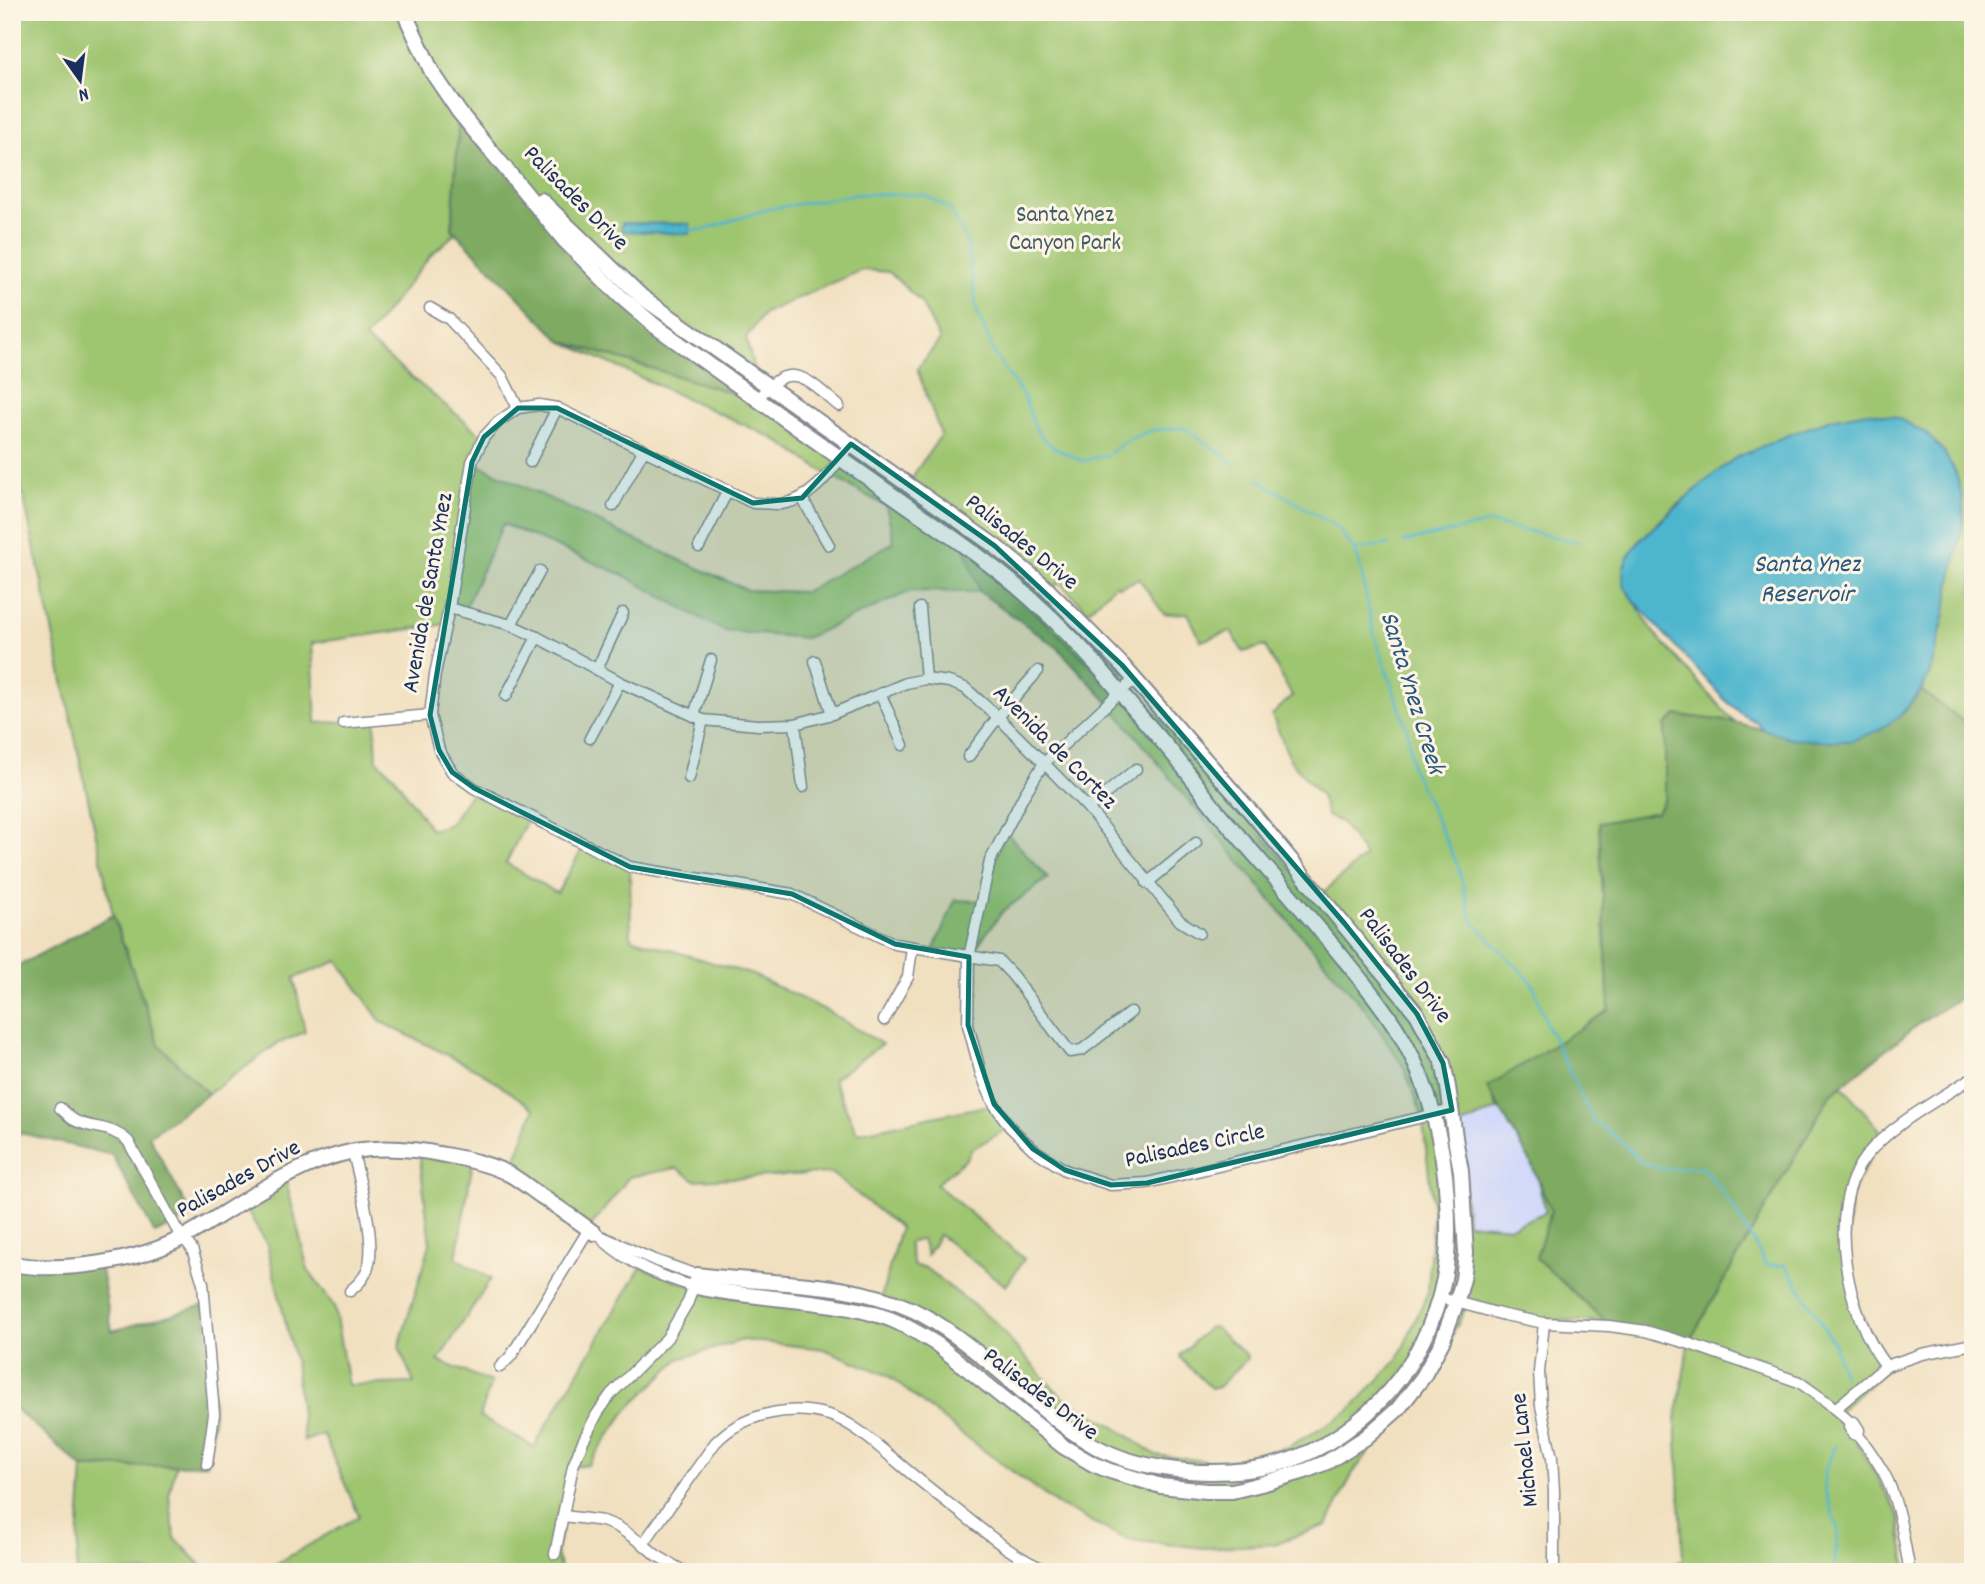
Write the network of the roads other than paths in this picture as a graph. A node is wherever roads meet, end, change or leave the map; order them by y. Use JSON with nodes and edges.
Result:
{"nodes":[{"id":1,"x":404,"y":12,"type":"edge"},
{"id":2,"x":459,"y":112,"type":"junction"},
{"id":3,"x":430,"y":308,"type":"dead end"},
{"id":4,"x":768,"y":385,"type":"junction"},
{"id":5,"x":758,"y":399,"type":"junction"},
{"id":6,"x":839,"y":406,"type":"dead end"},
{"id":7,"x":518,"y":408,"type":"junction"},
{"id":8,"x":557,"y":408,"type":"junction"},
{"id":9,"x":851,"y":444,"type":"junction"},
{"id":10,"x":644,"y":449,"type":"junction"},
{"id":11,"x":840,"y":458,"type":"junction"},
{"id":12,"x":530,"y":462,"type":"dead end"},
{"id":13,"x":728,"y":490,"type":"junction"},
{"id":14,"x":802,"y":498,"type":"junction"},
{"id":15,"x":613,"y":506,"type":"dead end"},
{"id":16,"x":829,"y":545,"type":"dead end"},
{"id":17,"x":699,"y":547,"type":"dead end"},
{"id":18,"x":540,"y":571,"type":"dead end"},
{"id":19,"x":1045,"y":587,"type":"junction"},
{"id":20,"x":1034,"y":600,"type":"junction"},
{"id":21,"x":449,"y":608,"type":"junction"},
{"id":22,"x":920,"y":608,"type":"dead end"},
{"id":23,"x":623,"y":613,"type":"dead end"},
{"id":24,"x":511,"y":625,"type":"junction"},
{"id":25,"x":537,"y":637,"type":"junction"},
{"id":26,"x":711,"y":660,"type":"dead end"},
{"id":27,"x":815,"y":661,"type":"dead end"},
{"id":28,"x":597,"y":669,"type":"junction"},
{"id":29,"x":1038,"y":671,"type":"dead end"},
{"id":30,"x":926,"y":678,"type":"junction"},
{"id":31,"x":1134,"y":680,"type":"junction"},
{"id":32,"x":620,"y":682,"type":"junction"},
{"id":33,"x":1119,"y":692,"type":"junction"},
{"id":34,"x":881,"y":695,"type":"junction"},
{"id":35,"x":506,"y":696,"type":"dead end"},
{"id":36,"x":832,"y":714,"type":"junction"},
{"id":37,"x":430,"y":715,"type":"junction"},
{"id":38,"x":998,"y":717,"type":"junction"},
{"id":39,"x":698,"y":718,"type":"junction"},
{"id":40,"x":343,"y":723,"type":"dead end"},
{"id":41,"x":795,"y":724,"type":"junction"},
{"id":42,"x":590,"y":738,"type":"dead end"},
{"id":43,"x":903,"y":745,"type":"dead end"},
{"id":44,"x":968,"y":757,"type":"dead end"},
{"id":45,"x":1044,"y":763,"type":"junction"},
{"id":46,"x":1136,"y":769,"type":"dead end"},
{"id":47,"x":689,"y":778,"type":"dead end"},
{"id":48,"x":803,"y":787,"type":"dead end"},
{"id":49,"x":1088,"y":808,"type":"junction"},
{"id":50,"x":1196,"y":843,"type":"dead end"},
{"id":51,"x":1147,"y":883,"type":"junction"},
{"id":52,"x":1199,"y":933,"type":"dead end"},
{"id":53,"x":912,"y":948,"type":"junction"},
{"id":54,"x":969,"y":957,"type":"junction"},
{"id":55,"x":1131,"y":1012,"type":"dead end"},
{"id":56,"x":884,"y":1020,"type":"dead end"},
{"id":57,"x":1973,"y":1077,"type":"edge"},
{"id":58,"x":60,"y":1108,"type":"dead end"},
{"id":59,"x":1452,"y":1111,"type":"junction"},
{"id":60,"x":1432,"y":1114,"type":"junction"},
{"id":61,"x":353,"y":1152,"type":"junction"},
{"id":62,"x":592,"y":1231,"type":"junction"},
{"id":63,"x":183,"y":1237,"type":"junction"},
{"id":64,"x":12,"y":1264,"type":"edge"},
{"id":65,"x":695,"y":1281,"type":"junction"},
{"id":66,"x":350,"y":1291,"type":"dead end"},
{"id":67,"x":1441,"y":1298,"type":"junction"},
{"id":68,"x":1457,"y":1301,"type":"junction"},
{"id":69,"x":1544,"y":1323,"type":"junction"},
{"id":70,"x":1973,"y":1344,"type":"edge"},
{"id":71,"x":1885,"y":1366,"type":"junction"},
{"id":72,"x":500,"y":1367,"type":"dead end"},
{"id":73,"x":1835,"y":1409,"type":"junction"},
{"id":74,"x":207,"y":1464,"type":"dead end"},
{"id":75,"x":564,"y":1516,"type":"junction"},
{"id":76,"x":643,"y":1544,"type":"junction"},
{"id":77,"x":555,"y":1554,"type":"dead end"},
{"id":78,"x":685,"y":1572,"type":"edge"},
{"id":79,"x":1051,"y":1572,"type":"edge"},
{"id":80,"x":1554,"y":1572,"type":"edge"},
{"id":81,"x":1910,"y":1572,"type":"edge"}],
"edges":[{"from":1,"to":2,"type":"street","name":"Palisades Drive"},
{"from":2,"to":4,"type":"street","name":"Palisades Drive"},
{"from":2,"to":5,"type":"street","name":"Palisades Drive"},
{"from":3,"to":7,"type":"street"},
{"from":4,"to":5,"type":"street"},
{"from":4,"to":6,"type":"street"},
{"from":4,"to":9,"type":"street","name":"Palisades Drive"},
{"from":5,"to":11,"type":"street","name":"Palisades Drive"},
{"from":7,"to":8,"type":"street"},
{"from":7,"to":21,"type":"street","name":"Avenida de Santa Ynez"},
{"from":8,"to":10,"type":"street"},
{"from":8,"to":12,"type":"street"},
{"from":9,"to":11,"type":"street"},
{"from":9,"to":19,"type":"street","name":"Palisades Drive"},
{"from":10,"to":13,"type":"street"},
{"from":10,"to":15,"type":"street"},
{"from":11,"to":14,"type":"street"},
{"from":11,"to":20,"type":"street","name":"Palisades Drive"},
{"from":13,"to":14,"type":"street"},
{"from":13,"to":17,"type":"street"},
{"from":14,"to":16,"type":"street"},
{"from":18,"to":24,"type":"street"},
{"from":19,"to":20,"type":"street"},
{"from":19,"to":31,"type":"street","name":"Palisades Drive"},
{"from":20,"to":33,"type":"street","name":"Palisades Drive"},
{"from":21,"to":24,"type":"street"},
{"from":21,"to":37,"type":"street","name":"Avenida de Santa Ynez"},
{"from":22,"to":30,"type":"street"},
{"from":23,"to":28,"type":"street"},
{"from":24,"to":25,"type":"street"},
{"from":25,"to":28,"type":"street"},
{"from":25,"to":35,"type":"street"},
{"from":26,"to":39,"type":"street"},
{"from":27,"to":36,"type":"street"},
{"from":28,"to":32,"type":"street"},
{"from":29,"to":38,"type":"street"},
{"from":30,"to":34,"type":"street"},
{"from":30,"to":38,"type":"street","name":"Avenida de Cortez"},
{"from":31,"to":33,"type":"street","name":"Palisades Circle"},
{"from":31,"to":59,"type":"street","name":"Palisades Drive"},
{"from":32,"to":39,"type":"street"},
{"from":32,"to":42,"type":"street"},
{"from":33,"to":45,"type":"street","name":"Palisades Circle"},
{"from":33,"to":60,"type":"street","name":"Palisades Drive"},
{"from":34,"to":36,"type":"street"},
{"from":34,"to":43,"type":"street"},
{"from":36,"to":41,"type":"street"},
{"from":37,"to":40,"type":"street"},
{"from":37,"to":53,"type":"street","name":"Avenida de Santa Ynez"},
{"from":38,"to":44,"type":"street"},
{"from":38,"to":45,"type":"street","name":"Avenida de Cortez"},
{"from":39,"to":41,"type":"street"},
{"from":39,"to":47,"type":"street"},
{"from":41,"to":48,"type":"street"},
{"from":45,"to":49,"type":"street","name":"Avenida de Cortez"},
{"from":45,"to":54,"type":"street","name":"Palisades Circle"},
{"from":46,"to":49,"type":"street"},
{"from":49,"to":51,"type":"street","name":"Avenida de Cortez"},
{"from":50,"to":51,"type":"street"},
{"from":51,"to":52,"type":"street","name":"Avenida de Cortez"},
{"from":53,"to":54,"type":"street","name":"Avenida de Santa Ynez"},
{"from":53,"to":56,"type":"street"},
{"from":54,"to":55,"type":"street","name":"Avenida de Santa Ynez"},
{"from":54,"to":60,"type":"street","name":"Palisades Circle"},
{"from":57,"to":71,"type":"street"},
{"from":58,"to":63,"type":"street"},
{"from":59,"to":60,"type":"street","name":"Palisades Circle"},
{"from":59,"to":68,"type":"street","name":"Palisades Drive"},
{"from":60,"to":67,"type":"street","name":"Palisades Drive"},
{"from":61,"to":62,"type":"street","name":"Palisades Drive"},
{"from":61,"to":63,"type":"street","name":"Palisades Drive"},
{"from":61,"to":66,"type":"street"},
{"from":62,"to":65,"type":"street","name":"Palisades Drive"},
{"from":62,"to":72,"type":"street"},
{"from":63,"to":64,"type":"street","name":"Palisades Drive"},
{"from":63,"to":74,"type":"street"},
{"from":65,"to":67,"type":"street","name":"Palisades Drive"},
{"from":65,"to":68,"type":"street","name":"Palisades Drive"},
{"from":65,"to":75,"type":"street"},
{"from":67,"to":68,"type":"street"},
{"from":68,"to":69,"type":"street"},
{"from":69,"to":73,"type":"street"},
{"from":69,"to":80,"type":"street","name":"Michael Lane"},
{"from":70,"to":71,"type":"street"},
{"from":71,"to":73,"type":"street"},
{"from":73,"to":81,"type":"street"},
{"from":75,"to":76,"type":"street"},
{"from":75,"to":77,"type":"street"},
{"from":76,"to":78,"type":"street"},
{"from":76,"to":79,"type":"street"}]}
